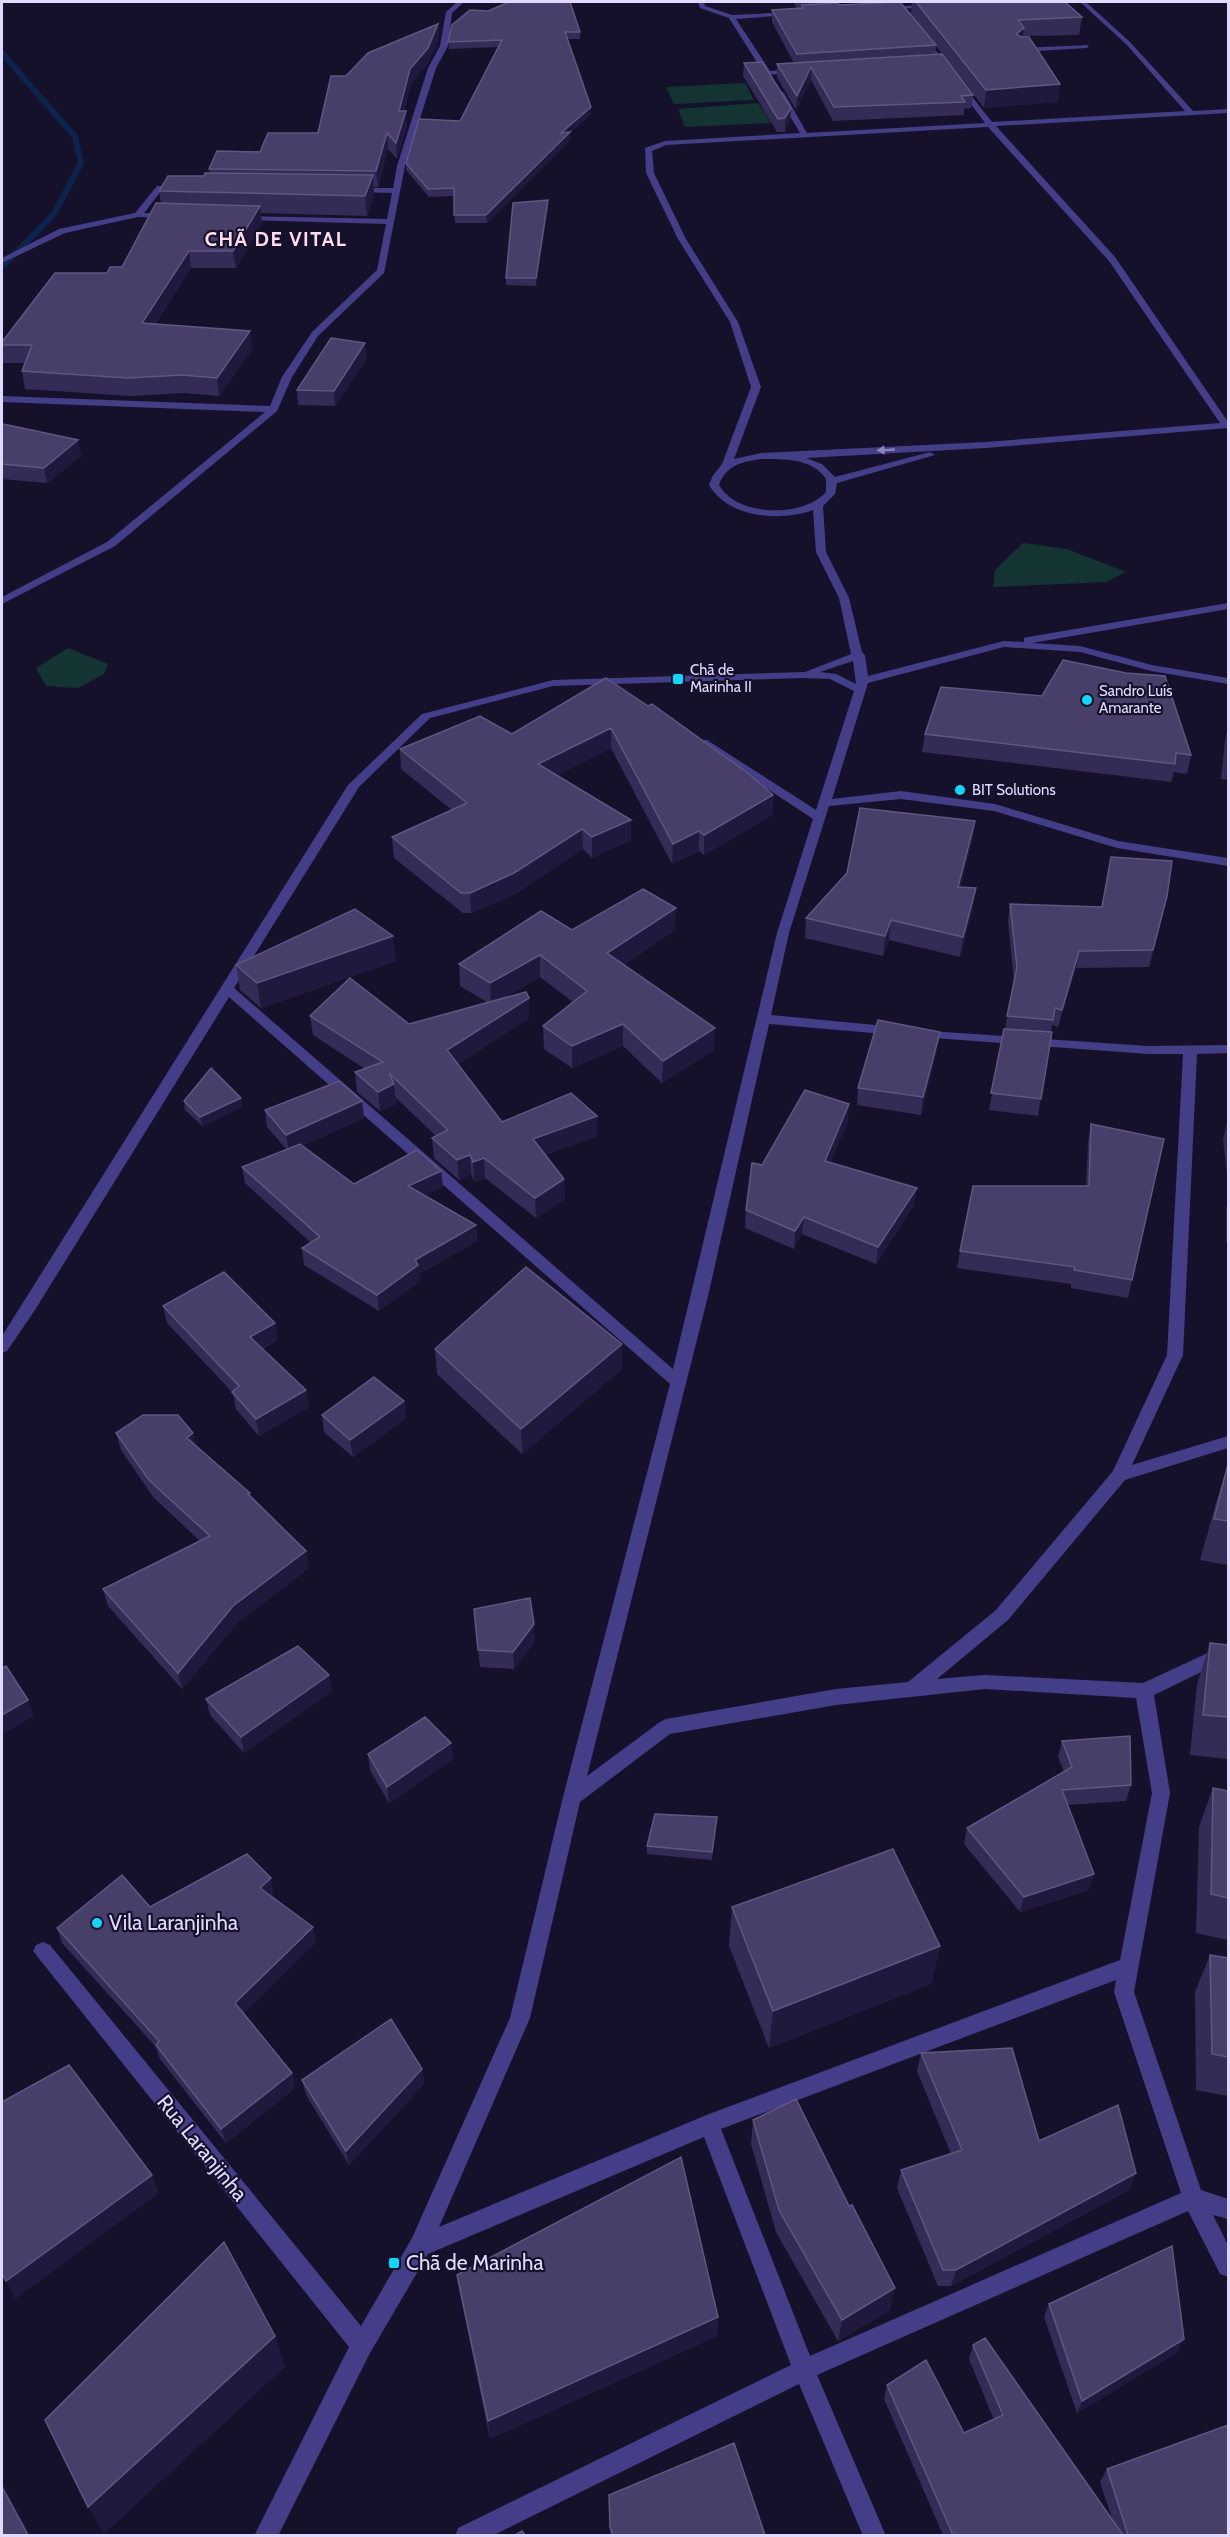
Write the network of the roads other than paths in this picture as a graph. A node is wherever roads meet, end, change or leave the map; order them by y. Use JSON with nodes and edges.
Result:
{"nodes":[{"id":1,"x":460,"y":2,"type":"edge"},
{"id":2,"x":701,"y":2,"type":"edge"},
{"id":3,"x":1083,"y":2,"type":"edge"},
{"id":4,"x":934,"y":5,"type":"edge"},
{"id":5,"x":899,"y":7,"type":"junction"},
{"id":6,"x":875,"y":8,"type":"edge"},
{"id":7,"x":803,"y":13,"type":"edge"},
{"id":8,"x":906,"y":16,"type":"edge"},
{"id":9,"x":731,"y":17,"type":"junction"},
{"id":10,"x":914,"y":25,"type":"edge"},
{"id":11,"x":1086,"y":45,"type":"dead end"},
{"id":12,"x":1020,"y":50,"type":"edge"},
{"id":13,"x":944,"y":62,"type":"junction"},
{"id":14,"x":934,"y":63,"type":"edge"},
{"id":15,"x":802,"y":71,"type":"edge"},
{"id":16,"x":768,"y":73,"type":"junction"},
{"id":17,"x":1228,"y":111,"type":"edge"},
{"id":18,"x":1191,"y":113,"type":"junction"},
{"id":19,"x":990,"y":124,"type":"junction"},
{"id":20,"x":805,"y":135,"type":"junction"},
{"id":21,"x":189,"y":189,"type":"edge"},
{"id":22,"x":351,"y":190,"type":"edge"},
{"id":23,"x":397,"y":191,"type":"junction"},
{"id":24,"x":138,"y":215,"type":"junction"},
{"id":25,"x":172,"y":216,"type":"edge"},
{"id":26,"x":230,"y":218,"type":"edge"},
{"id":27,"x":390,"y":222,"type":"junction"},
{"id":28,"x":2,"y":261,"type":"edge"},
{"id":29,"x":2,"y":399,"type":"edge"},
{"id":30,"x":274,"y":409,"type":"junction"},
{"id":31,"x":1227,"y":425,"type":"edge"},
{"id":32,"x":986,"y":445,"type":"junction"},
{"id":33,"x":780,"y":456,"type":"junction"},
{"id":34,"x":728,"y":465,"type":"junction"},
{"id":35,"x":833,"y":481,"type":"junction"},
{"id":36,"x":818,"y":504,"type":"junction"},
{"id":37,"x":2,"y":601,"type":"edge"},
{"id":38,"x":1228,"y":606,"type":"edge"},
{"id":39,"x":1004,"y":644,"type":"junction"},
{"id":40,"x":859,"y":656,"type":"junction"},
{"id":41,"x":804,"y":675,"type":"junction"},
{"id":42,"x":609,"y":681,"type":"junction"},
{"id":43,"x":1228,"y":681,"type":"edge"},
{"id":44,"x":861,"y":686,"type":"junction"},
{"id":45,"x":629,"y":694,"type":"edge"},
{"id":46,"x":689,"y":733,"type":"edge"},
{"id":47,"x":821,"y":810,"type":"junction"},
{"id":48,"x":1228,"y":862,"type":"edge"},
{"id":49,"x":227,"y":989,"type":"junction"},
{"id":50,"x":764,"y":1019,"type":"junction"},
{"id":51,"x":1190,"y":1049,"type":"junction"},
{"id":52,"x":1228,"y":1049,"type":"edge"},
{"id":53,"x":2,"y":1347,"type":"edge"},
{"id":54,"x":678,"y":1382,"type":"junction"},
{"id":55,"x":1228,"y":1442,"type":"edge"},
{"id":56,"x":1119,"y":1474,"type":"junction"},
{"id":57,"x":1228,"y":1656,"type":"edge"},
{"id":58,"x":911,"y":1690,"type":"junction"},
{"id":59,"x":1144,"y":1691,"type":"junction"},
{"id":60,"x":572,"y":1797,"type":"junction"},
{"id":61,"x":43,"y":1951,"type":"dead end"},
{"id":62,"x":1129,"y":1966,"type":"junction"},
{"id":63,"x":709,"y":2124,"type":"junction"},
{"id":64,"x":1192,"y":2198,"type":"junction"},
{"id":65,"x":1228,"y":2209,"type":"edge"},
{"id":66,"x":420,"y":2246,"type":"junction"},
{"id":67,"x":1228,"y":2266,"type":"edge"},
{"id":68,"x":362,"y":2345,"type":"junction"},
{"id":69,"x":804,"y":2370,"type":"junction"},
{"id":70,"x":265,"y":2535,"type":"edge"},
{"id":71,"x":466,"y":2535,"type":"edge"},
{"id":72,"x":875,"y":2535,"type":"edge"}],
"edges":[{"from":1,"to":23,"type":"street"},
{"from":2,"to":9,"type":"street"},
{"from":3,"to":18,"type":"street"},
{"from":4,"to":5,"type":"street"},
{"from":5,"to":6,"type":"street"},
{"from":5,"to":8,"type":"street"},
{"from":7,"to":9,"type":"street"},
{"from":9,"to":16,"type":"street"},
{"from":10,"to":13,"type":"street"},
{"from":11,"to":12,"type":"street"},
{"from":13,"to":14,"type":"street"},
{"from":13,"to":19,"type":"street"},
{"from":15,"to":16,"type":"street"},
{"from":16,"to":20,"type":"street"},
{"from":17,"to":18,"type":"street"},
{"from":18,"to":19,"type":"street"},
{"from":19,"to":20,"type":"street"},
{"from":19,"to":31,"type":"street"},
{"from":20,"to":34,"type":"street"},
{"from":21,"to":24,"type":"street"},
{"from":22,"to":23,"type":"street"},
{"from":23,"to":27,"type":"street"},
{"from":24,"to":25,"type":"street"},
{"from":24,"to":28,"type":"street"},
{"from":26,"to":27,"type":"street"},
{"from":27,"to":30,"type":"street"},
{"from":29,"to":30,"type":"street"},
{"from":30,"to":37,"type":"street"},
{"from":31,"to":32,"type":"street"},
{"from":32,"to":33,"type":"street","one_way":true},
{"from":32,"to":35,"type":"street"},
{"from":33,"to":34,"type":"street"},
{"from":33,"to":35,"type":"street"},
{"from":34,"to":36,"type":"street"},
{"from":35,"to":36,"type":"street"},
{"from":36,"to":40,"type":"street"},
{"from":38,"to":39,"type":"street"},
{"from":39,"to":43,"type":"street"},
{"from":39,"to":44,"type":"street"},
{"from":40,"to":41,"type":"street"},
{"from":40,"to":44,"type":"street"},
{"from":41,"to":42,"type":"street"},
{"from":41,"to":44,"type":"street"},
{"from":42,"to":45,"type":"street"},
{"from":42,"to":49,"type":"street"},
{"from":44,"to":47,"type":"street"},
{"from":46,"to":47,"type":"street"},
{"from":47,"to":48,"type":"street"},
{"from":47,"to":50,"type":"street"},
{"from":49,"to":53,"type":"street"},
{"from":49,"to":54,"type":"street"},
{"from":50,"to":51,"type":"street"},
{"from":50,"to":54,"type":"street"},
{"from":51,"to":52,"type":"street"},
{"from":51,"to":56,"type":"street"},
{"from":54,"to":60,"type":"street"},
{"from":55,"to":56,"type":"street"},
{"from":56,"to":58,"type":"street"},
{"from":57,"to":59,"type":"street"},
{"from":58,"to":59,"type":"street"},
{"from":58,"to":60,"type":"street"},
{"from":59,"to":62,"type":"street"},
{"from":60,"to":66,"type":"street"},
{"from":61,"to":68,"type":"street","name":"Rua Laranjinha"},
{"from":62,"to":63,"type":"street"},
{"from":62,"to":64,"type":"street"},
{"from":63,"to":66,"type":"street"},
{"from":63,"to":69,"type":"street"},
{"from":64,"to":65,"type":"street"},
{"from":64,"to":67,"type":"street"},
{"from":64,"to":69,"type":"street"},
{"from":66,"to":68,"type":"street"},
{"from":68,"to":70,"type":"street"},
{"from":69,"to":71,"type":"street"},
{"from":69,"to":72,"type":"street"}]}
